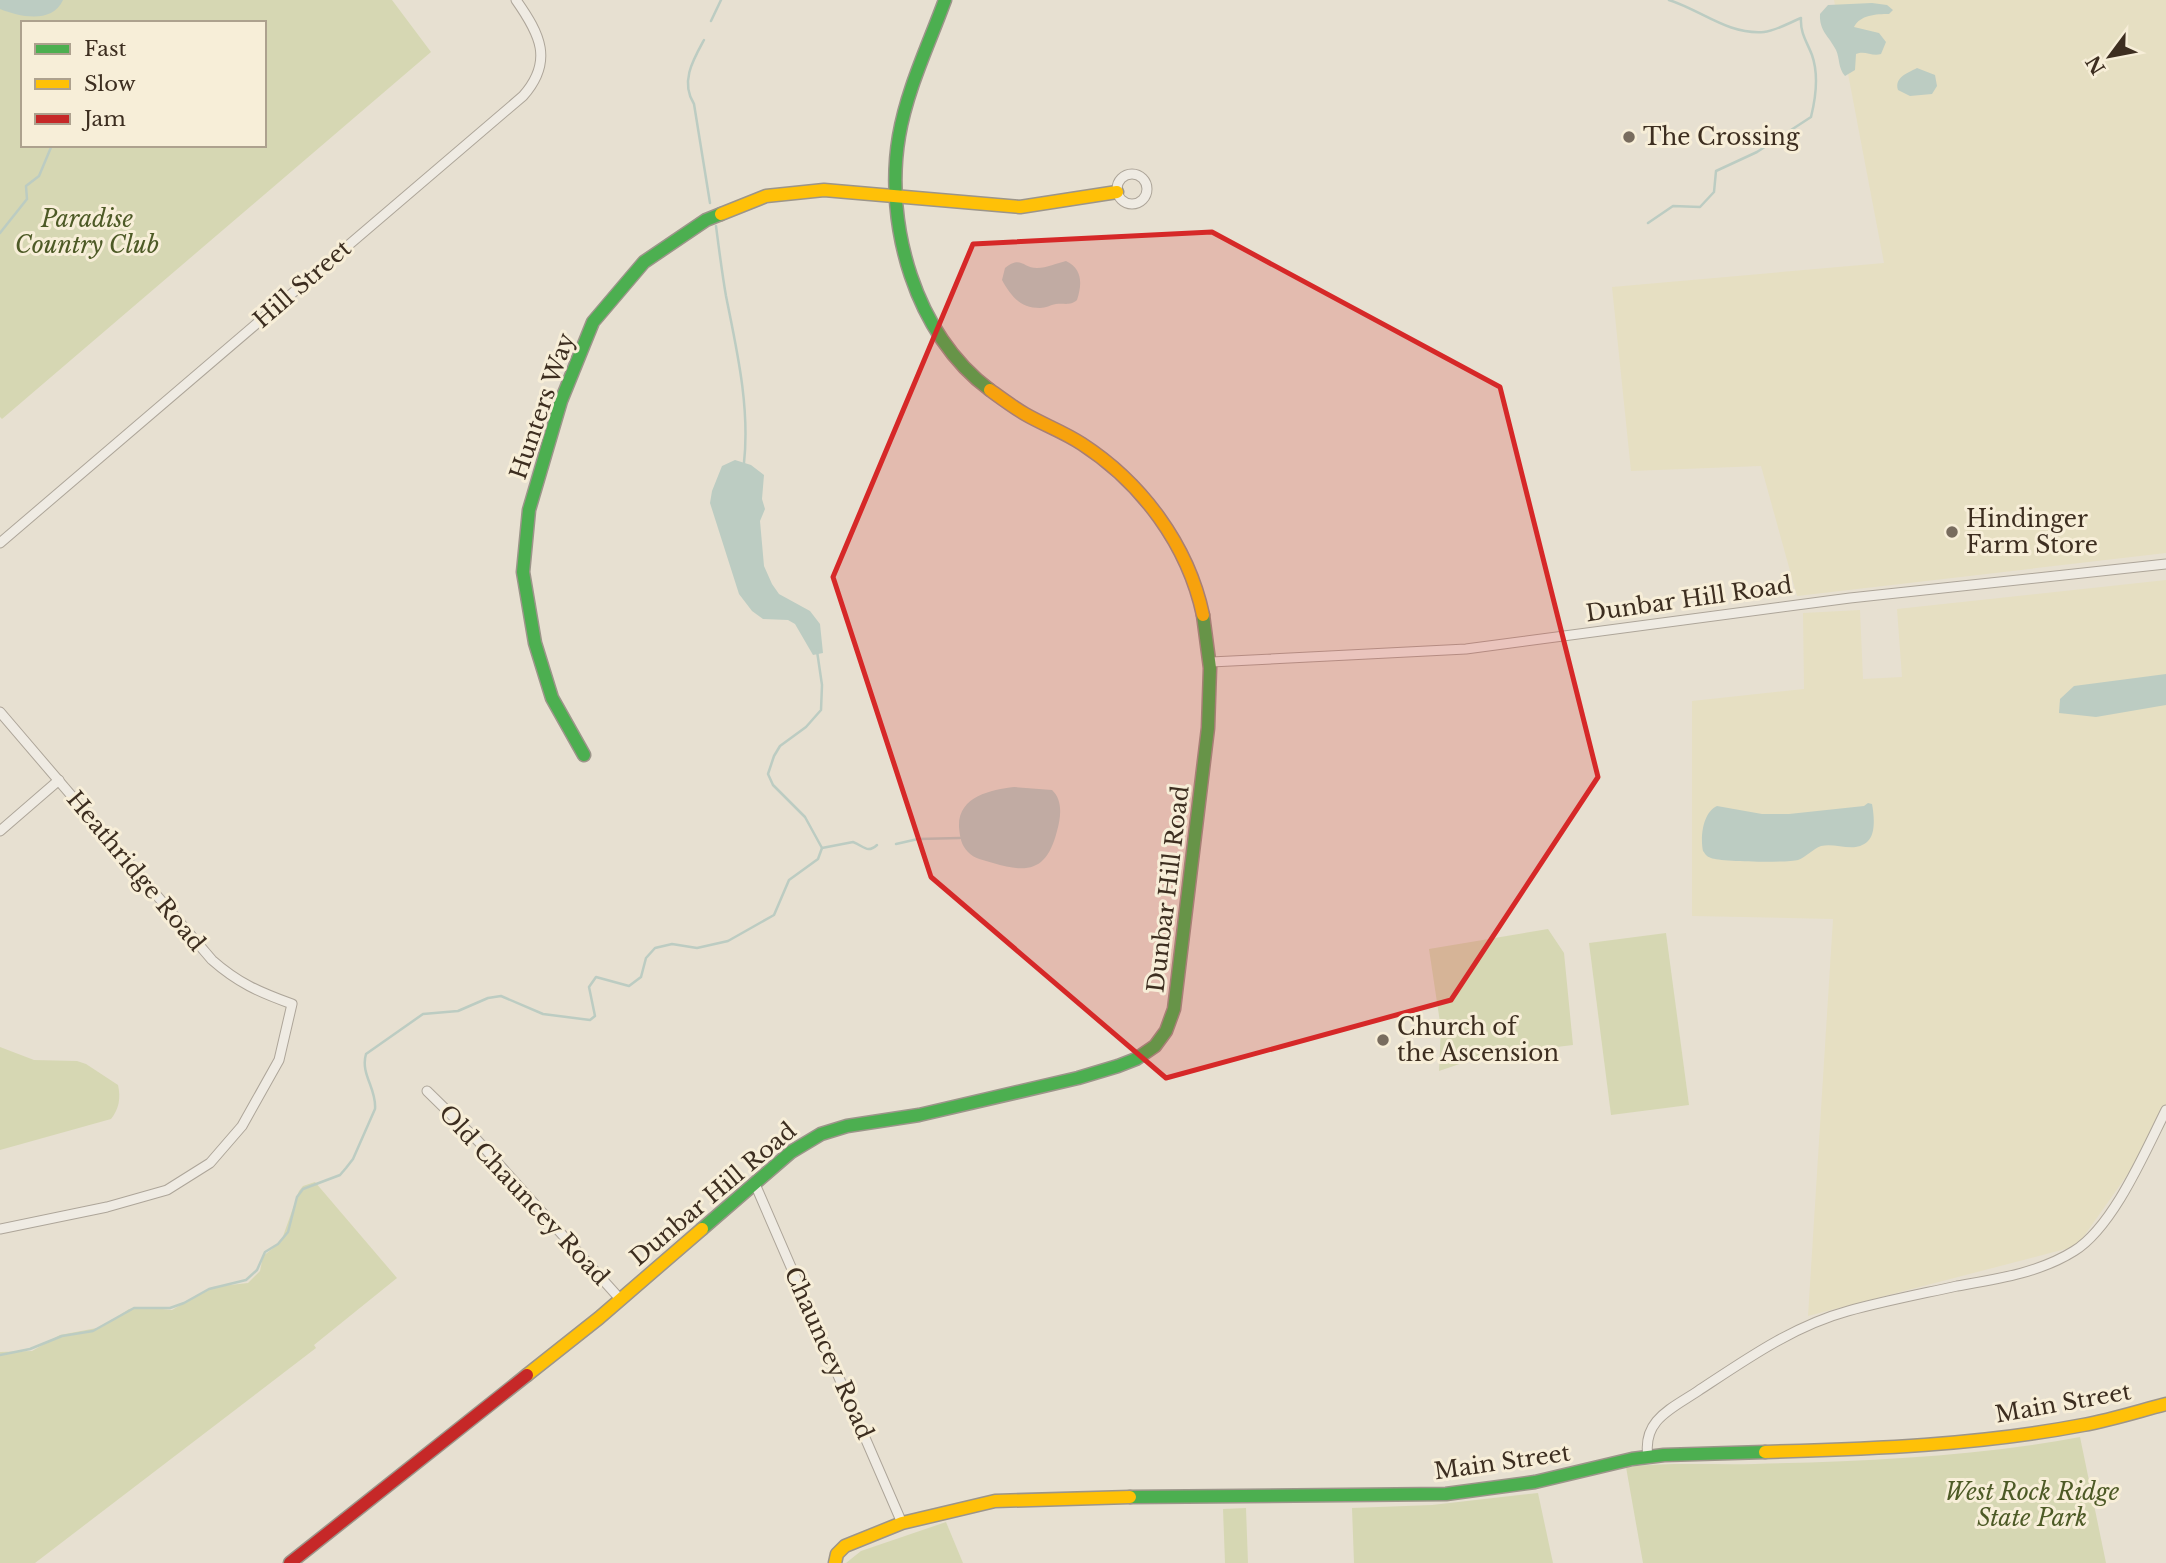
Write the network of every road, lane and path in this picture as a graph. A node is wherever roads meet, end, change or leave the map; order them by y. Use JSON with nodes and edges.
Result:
{"nodes":[{"id":1,"x":516,"y":0,"type":"edge"},
{"id":2,"x":945,"y":0,"type":"edge"},
{"id":3,"x":1117,"y":192,"type":"dead end"},
{"id":4,"x":895,"y":196,"type":"junction"},
{"id":5,"x":0,"y":543,"type":"edge"},
{"id":6,"x":2166,"y":564,"type":"edge"},
{"id":7,"x":1211,"y":662,"type":"junction"},
{"id":8,"x":0,"y":712,"type":"edge"},
{"id":9,"x":584,"y":755,"type":"dead end"},
{"id":10,"x":59,"y":780,"type":"junction"},
{"id":11,"x":0,"y":831,"type":"edge"},
{"id":12,"x":427,"y":1091,"type":"dead end"},
{"id":13,"x":2166,"y":1110,"type":"edge"},
{"id":14,"x":755,"y":1184,"type":"junction"},
{"id":15,"x":0,"y":1229,"type":"edge"},
{"id":16,"x":621,"y":1300,"type":"junction"},
{"id":17,"x":2166,"y":1404,"type":"edge"},
{"id":18,"x":1648,"y":1457,"type":"junction"},
{"id":19,"x":902,"y":1523,"type":"junction"},
{"id":20,"x":290,"y":1563,"type":"edge"},
{"id":21,"x":835,"y":1563,"type":"edge"}],
"edges":[{"from":1,"to":5,"type":"street","name":"Hill Street"},
{"from":2,"to":4,"type":"street"},
{"from":3,"to":4,"type":"street","name":"Hunters Way"},
{"from":4,"to":7,"type":"street"},
{"from":4,"to":9,"type":"street","name":"Hunters Way"},
{"from":6,"to":7,"type":"street","name":"Dunbar Hill Road"},
{"from":7,"to":14,"type":"street","name":"Dunbar Hill Road"},
{"from":8,"to":10,"type":"street","name":"Heathridge Road"},
{"from":10,"to":11,"type":"street"},
{"from":10,"to":15,"type":"street","name":"Heathridge Road"},
{"from":12,"to":16,"type":"street","name":"Old Chauncey Road"},
{"from":13,"to":18,"type":"street"},
{"from":14,"to":16,"type":"street","name":"Dunbar Hill Road"},
{"from":14,"to":19,"type":"street","name":"Chauncey Road"},
{"from":16,"to":20,"type":"street","name":"Dunbar Hill Road"},
{"from":17,"to":18,"type":"street","name":"Main Street"},
{"from":18,"to":19,"type":"street","name":"Main Street"},
{"from":19,"to":21,"type":"street","name":"Main Street"}]}
